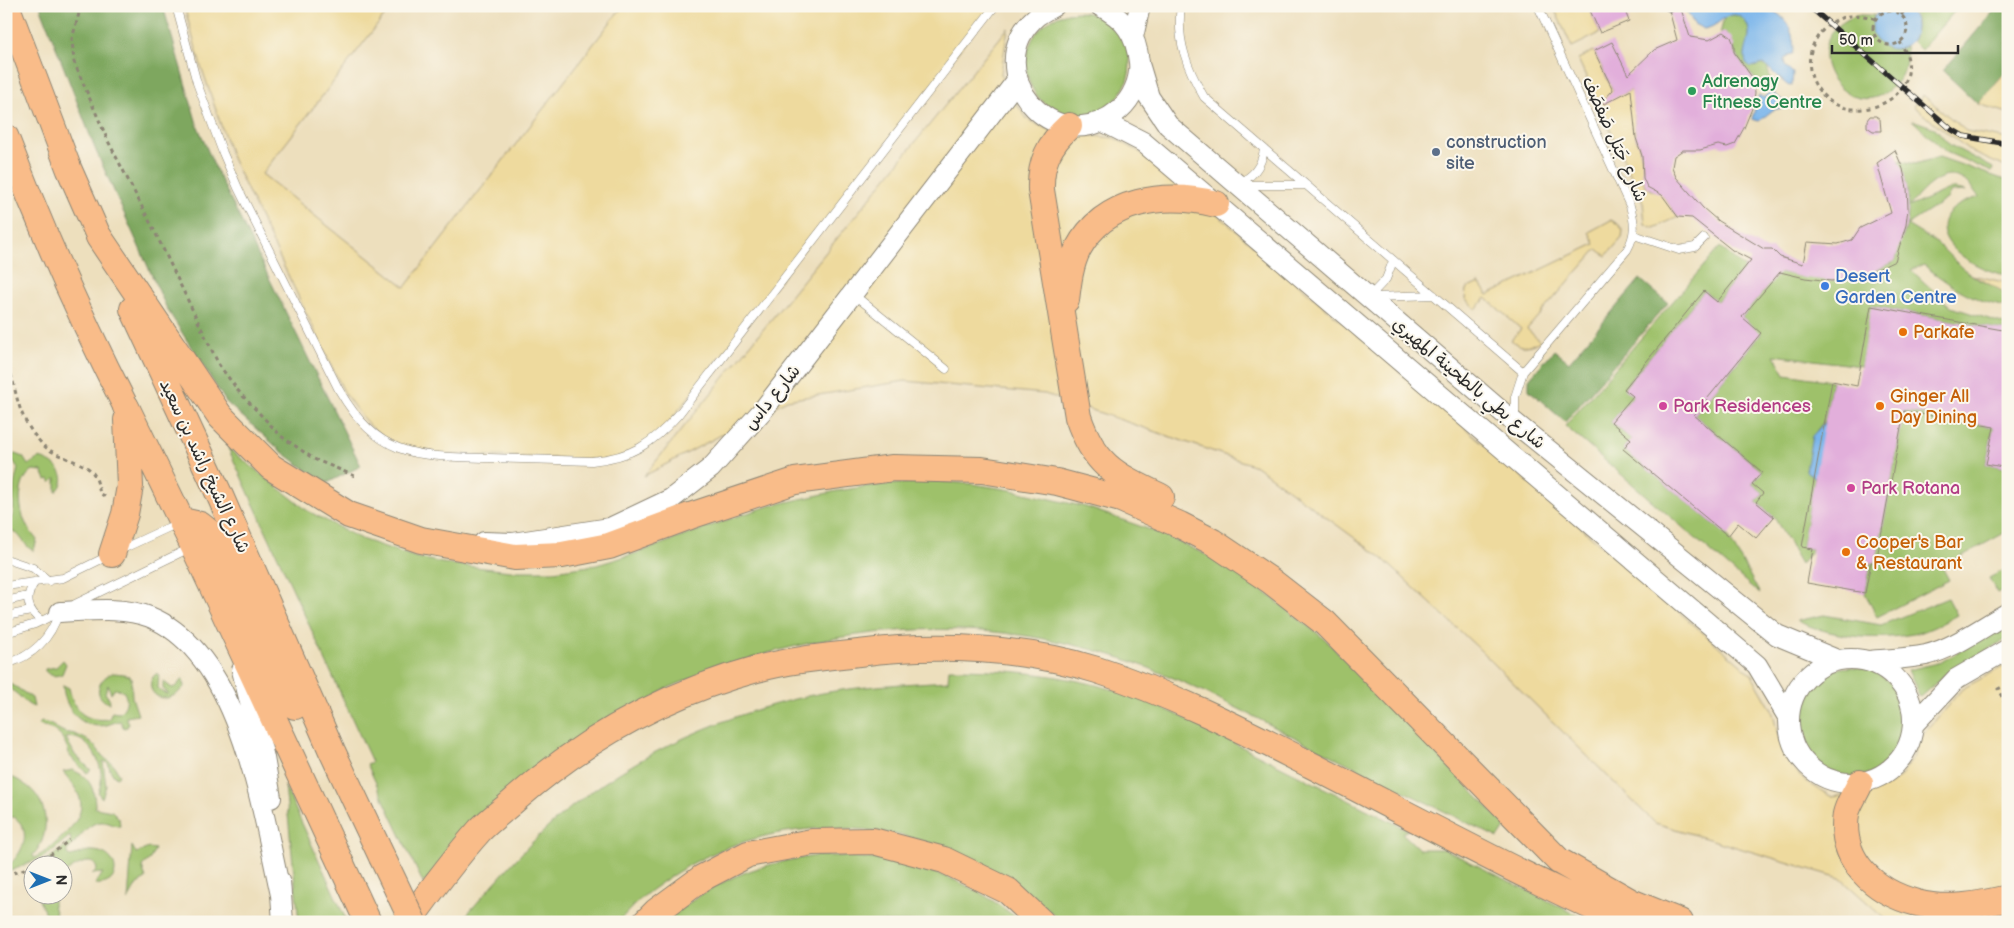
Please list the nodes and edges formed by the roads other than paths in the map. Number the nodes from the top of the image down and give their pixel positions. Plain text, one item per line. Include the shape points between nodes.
1 (7, 6) edge
2 (176, 6) edge
3 (995, 6) edge
4 (1054, 6) edge
5 (1100, 6) edge
6 (1140, 6) edge
7 (1181, 6) edge
8 (1538, 6) edge
9 (1133, 36) junction
10 (1140, 67) junction
11 (1018, 79) junction
12 (1102, 121) junction
13 (1069, 126) junction
14 (6, 137) edge
15 (1264, 150) junction
16 (1235, 184) junction
17 (1306, 185) junction
18 (1216, 204) junction
19 (1634, 235) junction
20 (99, 237) junction
21 (1704, 238) dead end
22 (1393, 261) junction
23 (853, 294) junction
24 (1434, 295) junction
25 (1368, 297) junction
26 (1062, 323) junction
27 (946, 369) dead end
28 (1523, 372) junction
29 (126, 407) junction
30 (1515, 423) junction
31 (182, 521) junction
32 (210, 521) junction
33 (421, 540) junction
34 (112, 554) junction
35 (6, 559) edge
36 (49, 581) junction
37 (35, 582) junction
38 (6, 586) edge
39 (28, 596) junction
40 (6, 601) edge
41 (31, 611) junction
42 (2008, 613) edge
43 (6, 616) edge
44 (51, 616) junction
45 (228, 620) junction
46 (6, 633) edge
47 (2008, 649) edge
48 (1837, 660) junction
49 (1868, 661) junction
50 (6, 664) edge
51 (1392, 690) junction
52 (1788, 718) junction
53 (1913, 725) junction
54 (332, 751) junction
55 (1860, 783) junction
56 (281, 895) junction
57 (2008, 898) edge
58 (283, 922) edge
59 (368, 922) edge
60 (408, 922) edge
61 (413, 922) edge
62 (646, 922) edge
63 (1042, 922) edge
64 (1625, 922) edge
65 (1680, 922) edge

1 - 20 main road, شارع الشيخ راشد بن سعيد
2 - 3 lane via 209,118 234,179 339,390 356,417 386,442 423,456 592,461 633,453 650,442 678,415
4 - 11 street via 1038,16 1024,31 1017,50
5 - 9 street via 1114,13
6 - 9 street
7 - 15 lane via 1178,23 1190,75 1204,97
8 - 19 lane, شارع جَبَل صَفصَف via 1630,206
9 - 10 street, شارع بطي بالطحينة المهيري
10 - 12 street via 1136,87 1125,105
10 - 16 street, شارع بطي بالطحينة المهيري via 1149,97 1160,116
11 - 13 street via 1021,91 1033,108 1050,120
11 - 23 street, شارع داس
12 - 13 street via 1090,126
12 - 18 street, شارع بطي بالطحينة المهيري via 1143,142
13 - 26 highway via 1051,146 1040,179
14 - 29 main road, شارع الشيخ راشد بن سعيد via 89,335
15 - 16 lane via 1256,172
15 - 17 lane
16 - 17 lane
16 - 25 street, شارع بطي بالطحينة المهيري
17 - 22 lane
18 - 26 highway via 1185,198 1153,199 1125,206 1103,219 1085,238 1073,261
18 - 52 street, شارع بطي بالطحينة المهيري via 1757,666
19 - 21 lane via 1679,250 1695,247
19 - 28 lane via 1627,250
20 - 32 highway, شارع الشيخ راشد بن سعيد
20 - 33 highway via 220,416 271,467 349,515
22 - 24 lane
22 - 25 lane via 1386,279
23 - 27 lane
23 - 33 street, شارع داس via 763,410 711,468 671,499 610,528 513,543
24 - 25 lane
24 - 28 lane
25 - 30 street, شارع بطي بالطحينة المهيري
26 - 51 highway via 1078,417 1088,443 1101,461 1132,484 1207,520 1291,578 1353,633
28 - 30 lane via 1515,397
29 - 31 highway, شارع الشيخ راشد بن سعيد
29 - 34 highway via 130,486
30 - 48 street, شارع بطي بالطحينة المهيري via 1777,635
31 - 32 highway, شارع الشيخ راشد بن سعيد
31 - 34 lane
32 - 44 lane
32 - 45 highway, شارع الشيخ راشد بن سعيد
32 - 54 highway, شارع الشيخ راشد بن سعيد
32 - 54 highway via 286,691 306,723
33 - 51 highway via 515,557 562,555 609,546 795,481 893,468 982,470 1057,482 1121,498 1180,524 1271,581 1325,623
34 - 36 lane via 69,576
35 - 36 lane via 33,568
36 - 37 lane
37 - 38 lane
37 - 39 lane
39 - 40 lane
39 - 41 lane
41 - 43 lane
41 - 44 lane
42 - 49 street via 1946,648 1917,656
44 - 46 lane
44 - 50 lane via 51,632 37,648
44 - 56 street via 122,611 150,617 177,634 202,658 226,698 245,747
45 - 56 street via 264,758
45 - 59 highway, شارع الشيخ راشد بن سعيد
47 - 53 street via 1956,679
48 - 49 street
48 - 52 street via 1822,665 1798,687
49 - 53 street via 1887,670 1902,684 1911,704
51 - 65 highway via 1559,861 1631,902
52 - 55 street via 1790,736 1797,753 1809,767 1824,778
53 - 55 street via 1908,746 1897,763 1880,776
54 - 61 highway, شارع الشيخ راشد بن سعيد, bridge
55 - 57 highway via 1847,813 1845,838 1851,856 1864,875 1889,893 1918,904 1981,904
56 - 58 street
60 - 64 highway via 443,873 483,828 583,747 623,723 668,701 758,669 794,661 876,650 965,648 1060,660 1159,693 1239,729 1554,890
62 - 63 highway via 702,878 748,854 812,842 873,841 944,860 1008,890

